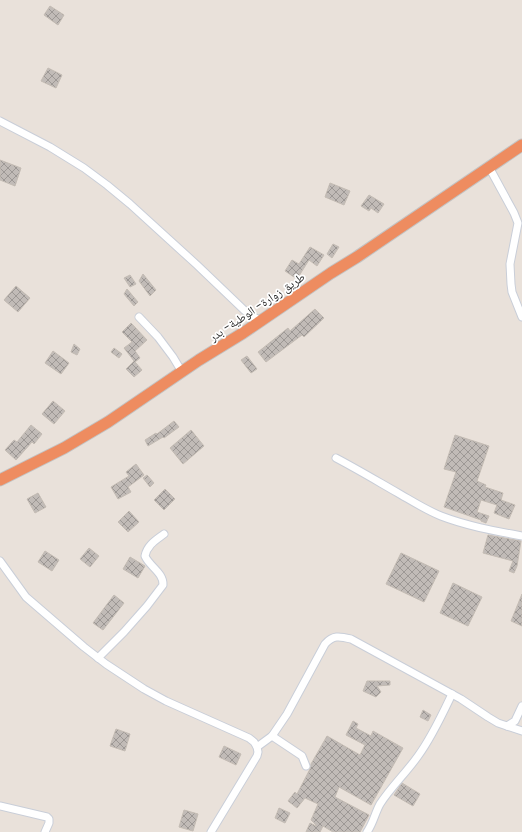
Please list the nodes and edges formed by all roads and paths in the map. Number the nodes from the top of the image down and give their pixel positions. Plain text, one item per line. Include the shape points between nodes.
1 (0, 121) edge
2 (522, 145) edge
3 (488, 167) junction
4 (512, 292) junction
5 (522, 303) edge
6 (139, 317) dead end
7 (522, 317) edge
8 (260, 322) junction
9 (182, 372) junction
10 (336, 458) dead end
11 (0, 480) edge
12 (164, 534) dead end
13 (522, 536) edge
14 (0, 561) edge
15 (98, 658) junction
16 (452, 694) junction
17 (522, 706) edge
18 (515, 721) junction
19 (507, 726) junction
20 (522, 730) edge
21 (272, 736) junction
22 (257, 747) junction
23 (306, 766) dead end
24 (0, 806) edge
25 (45, 832) edge
26 (211, 832) edge
27 (367, 832) edge

1 - 8 street via 50,147 107,185
2 - 3 highway, طريق زوارة- الوطية- بدر
3 - 4 street via 518,223 510,264
3 - 8 highway, طريق زوارة- الوطية- بدر
4 - 5 street
4 - 7 street
6 - 9 street via 158,337
8 - 9 highway, طريق زوارة- الوطية- بدر
9 - 11 highway, طريق زوارة- الوطية- بدر via 82,438
10 - 13 street via 440,515 474,526
12 - 15 street via 149,546 145,556 162,578 163,585 124,632
14 - 15 street via 26,597
15 - 22 street via 144,689 249,738
16 - 19 street
16 - 21 street via 351,639 334,638 325,644 287,714
16 - 27 street via 424,748 380,805
17 - 18 street
18 - 19 street
18 - 20 street
19 - 20 street
21 - 22 street
21 - 23 street via 302,756
22 - 26 street via 254,762
24 - 25 street via 47,817 49,823

